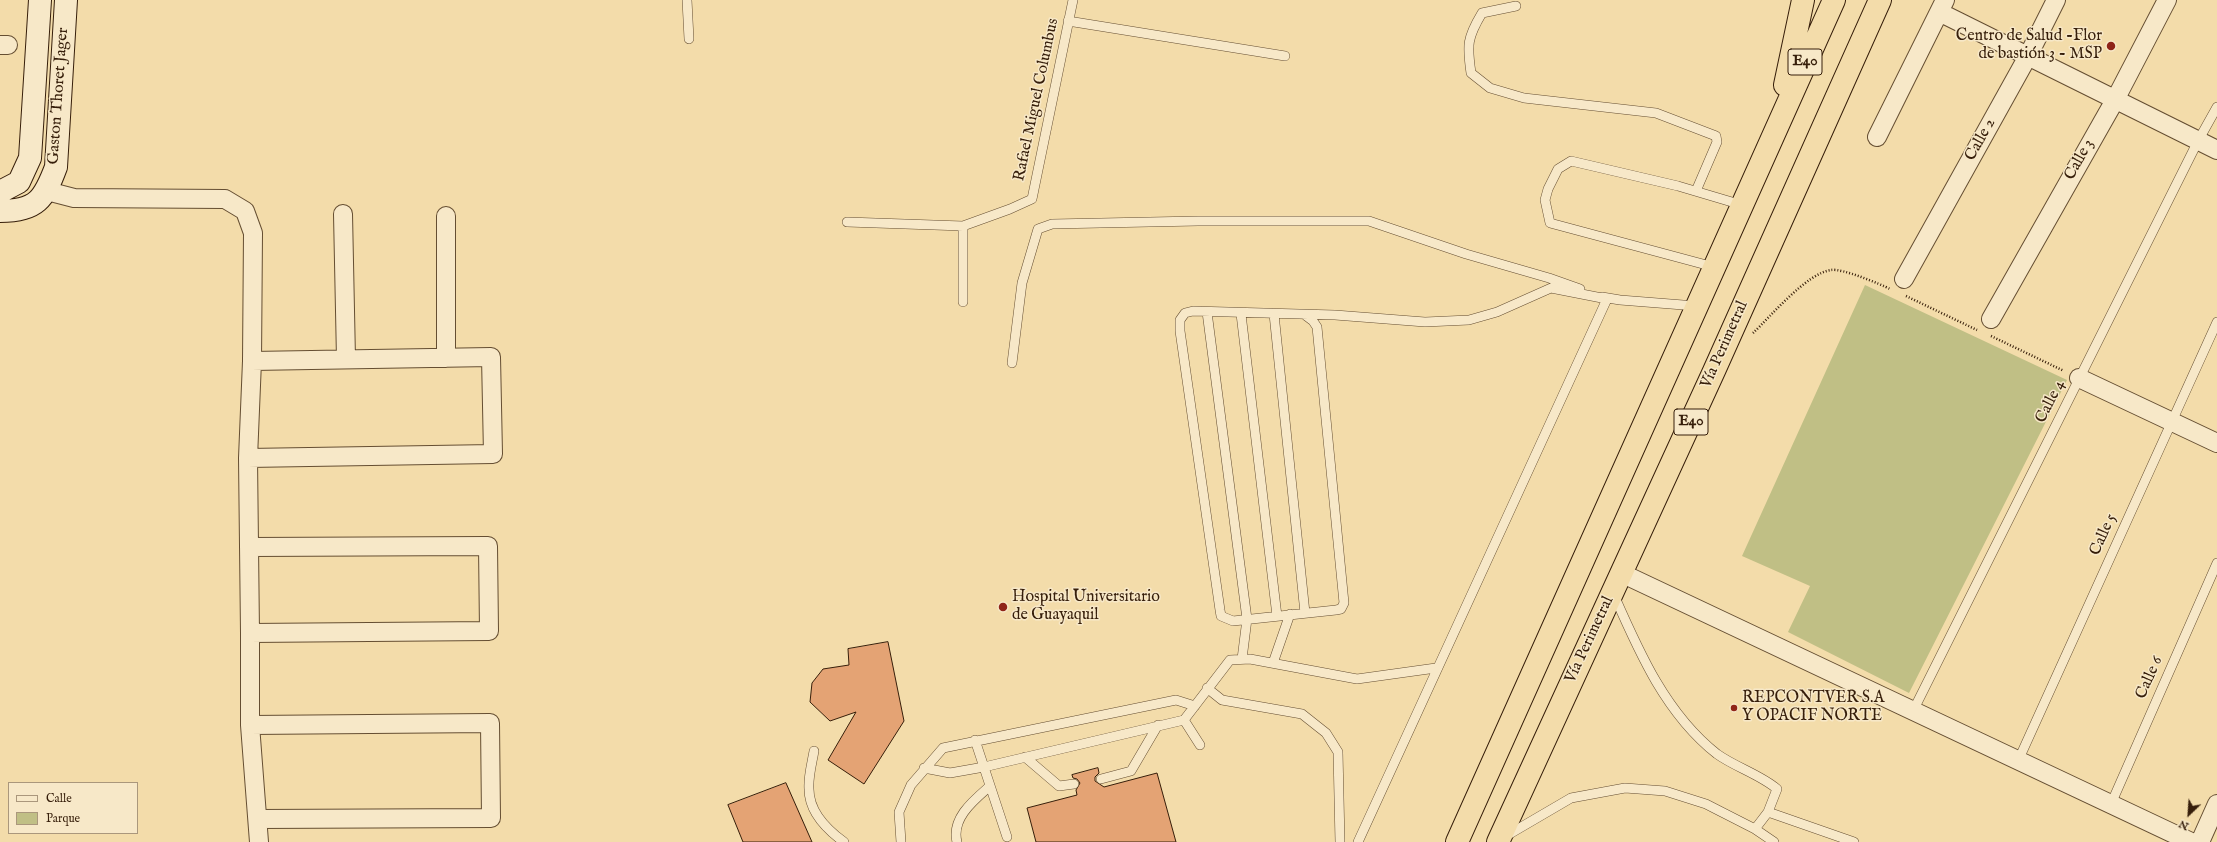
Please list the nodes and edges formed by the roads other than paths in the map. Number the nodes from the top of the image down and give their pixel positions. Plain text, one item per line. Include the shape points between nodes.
1 (40, 0) edge
2 (66, 0) edge
3 (687, 0) edge
4 (1072, 0) edge
5 (1803, 0) edge
6 (1834, 0) edge
7 (1880, 0) edge
8 (2056, 0) edge
9 (2167, 0) edge
10 (1516, 6) dead end
11 (1942, 6) edge
12 (1068, 21) junction
13 (689, 39) dead end
14 (1285, 56) dead end
15 (2028, 56) junction
16 (2115, 100) junction
17 (2217, 107) edge
18 (1777, 125) junction
19 (1877, 137) dead end
20 (2198, 141) junction
21 (2217, 150) edge
22 (47, 191) junction
23 (1696, 191) junction
24 (0, 192) edge
25 (1742, 205) junction
26 (0, 211) edge
27 (343, 214) dead end
28 (446, 216) dead end
29 (847, 222) dead end
30 (963, 226) junction
31 (1714, 267) junction
32 (1901, 289) road end
33 (1607, 299) junction
34 (963, 302) dead end
35 (1698, 306) junction
36 (1207, 312) junction
37 (1241, 314) junction
38 (1274, 314) junction
39 (1305, 314) junction
40 (2217, 322) edge
41 (1986, 329) road end
42 (446, 358) junction
43 (346, 359) junction
44 (252, 361) junction
45 (1012, 363) dead end
46 (2079, 378) junction
47 (2172, 422) junction
48 (2217, 443) edge
49 (248, 458) junction
50 (249, 547) junction
51 (2217, 563) edge
52 (1617, 582) junction
53 (1305, 613) junction
54 (1290, 614) junction
55 (1277, 616) junction
56 (1247, 619) junction
57 (250, 633) junction
58 (1242, 659) junction
59 (1273, 663) junction
60 (1436, 668) junction
61 (1207, 688) junction
62 (1195, 706) junction
63 (1913, 711) junction
64 (1184, 720) junction
65 (250, 724) junction
66 (1158, 725) junction
67 (975, 740) junction
68 (1200, 745) dead end
69 (814, 751) dead end
70 (1025, 757) junction
71 (2018, 760) junction
72 (984, 767) junction
73 (924, 768) junction
74 (1101, 779) dead end
75 (1074, 784) dead end
76 (990, 786) junction
77 (2111, 804) junction
78 (2217, 804) edge
79 (1768, 812) junction
80 (258, 819) junction
81 (1755, 829) junction
82 (1007, 837) dead end
83 (1499, 841) edge
84 (259, 842) edge
85 (844, 842) edge
86 (901, 842) edge
87 (957, 842) edge
88 (1340, 842) edge
89 (1358, 842) edge
90 (1456, 842) edge
91 (1774, 842) edge
92 (1854, 842) edge
93 (2191, 842) edge
94 (2200, 842) edge

1 - 24 street, Gaston Thoret Jager via 30,158 20,182
2 - 22 street, Gaston Thoret Jager via 56,167
3 - 13 lane
4 - 12 lane, Rafael Miguel Columbus
5 - 18 highway
6 - 18 highway, E40
7 - 52 highway, Vía Perimetral / E40
8 - 15 street, Calle 2
9 - 16 street, Calle 3
10 - 23 lane via 1482,13 1467,47 1471,73 1490,88 1524,98 1656,113 1716,136 1717,142
11 - 15 street
11 - 19 street
12 - 14 lane
12 - 30 lane, Rafael Miguel Columbus via 1032,199
15 - 16 street
15 - 32 street, Calle 2
16 - 20 street
16 - 41 street, Calle 3
17 - 20 lane, Calle 4
18 - 25 highway, E40
20 - 21 street
20 - 46 lane, Calle 4
22 - 26 street via 34,205 12,211
22 - 44 street via 74,198 226,199 245,211 253,233
23 - 25 lane
23 - 31 lane via 1571,161 1558,169 1545,200 1550,223
25 - 31 highway, E40
27 - 43 street
28 - 42 street
29 - 30 lane
30 - 34 lane
31 - 35 highway, E40
33 - 35 lane
33 - 39 lane via 1551,288 1496,312 1469,320 1425,322
33 - 45 lane via 1550,278 1466,254 1369,221 1052,224 1038,229 1022,283
33 - 60 lane
35 - 90 highway, E40
36 - 37 lane
36 - 56 lane
36 - 56 lane via 1185,313 1180,320 1180,331 1221,616 1227,619
37 - 38 lane
37 - 55 lane
38 - 39 lane
38 - 53 lane
39 - 53 lane via 1317,327 1344,603 1341,609
40 - 47 lane, Calle 5
42 - 43 street
42 - 49 street via 491,357 493,454
43 - 44 street
44 - 49 street
46 - 47 street
46 - 63 lane, Calle 4
47 - 48 street
47 - 71 lane, Calle 5
49 - 50 street
50 - 57 street
50 - 57 street via 488,546 489,592 489,632
51 - 77 lane, Calle 6
52 - 63 street
52 - 79 lane via 1636,645 1666,698 1691,731 1717,754 1777,789
52 - 83 highway, Vía Perimetral / E40
53 - 54 lane
54 - 55 lane
54 - 59 lane
55 - 56 lane
56 - 58 lane
57 - 65 street
58 - 59 lane
58 - 61 lane via 1230,660
59 - 60 lane via 1357,679
60 - 89 lane
61 - 62 lane
61 - 88 lane via 1222,700 1302,714 1326,733 1338,752
62 - 64 lane
62 - 67 lane via 1176,700
63 - 71 street
64 - 66 lane
64 - 68 lane
65 - 80 street
65 - 80 street via 490,723 491,818
66 - 70 lane
66 - 74 lane via 1132,771
67 - 72 lane
67 - 73 lane via 943,748
69 - 85 lane via 809,789 816,813 828,830
70 - 72 lane
70 - 75 lane via 1059,786
71 - 77 street
72 - 73 lane via 950,773
72 - 76 lane
73 - 86 lane via 911,786 899,812
76 - 82 lane
76 - 87 lane via 966,807 956,836
77 - 93 street
78 - 94 street
79 - 81 lane
79 - 92 lane
80 - 84 street
81 - 83 lane via 1699,802 1665,791 1624,788 1571,798
81 - 91 lane

